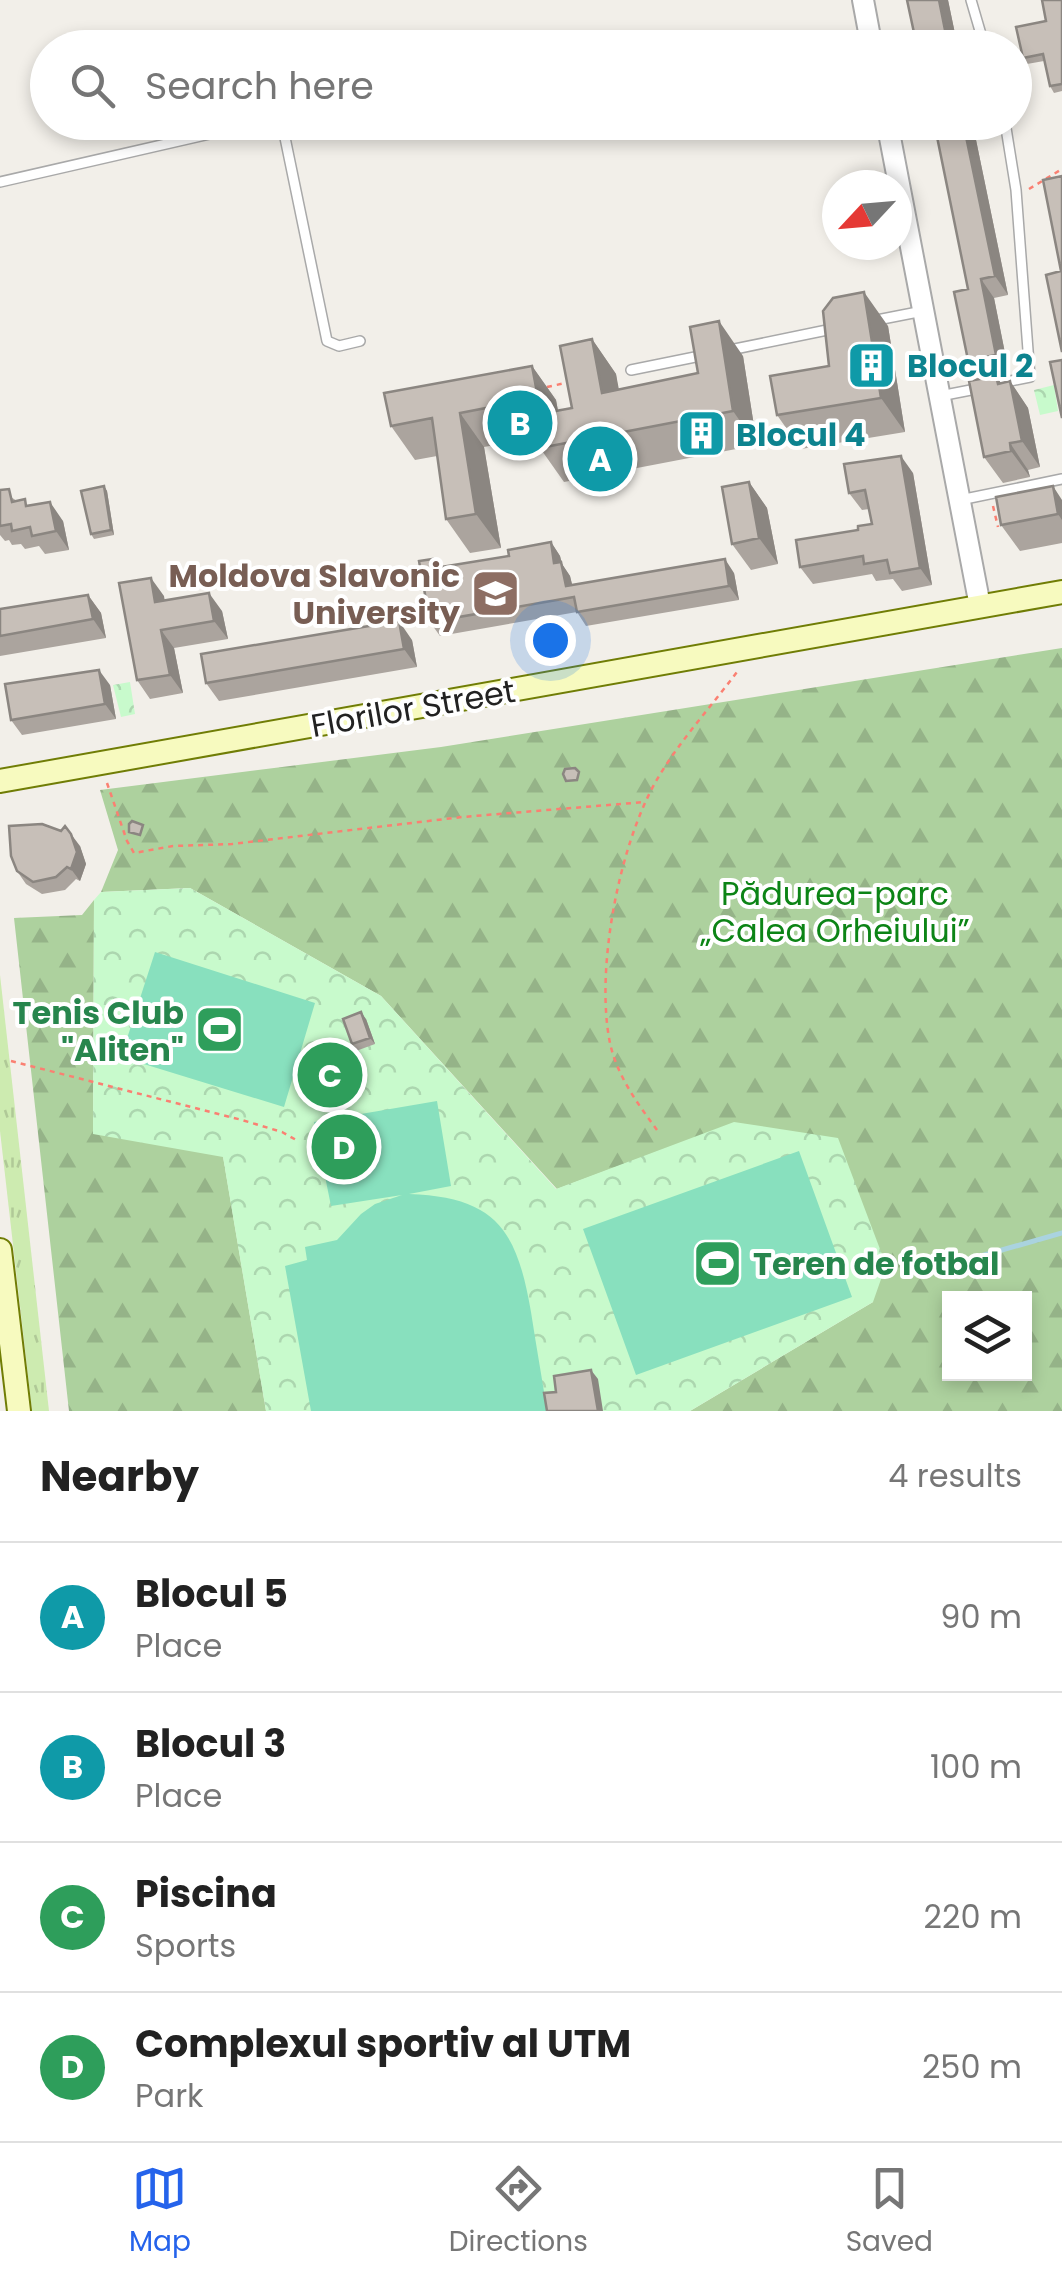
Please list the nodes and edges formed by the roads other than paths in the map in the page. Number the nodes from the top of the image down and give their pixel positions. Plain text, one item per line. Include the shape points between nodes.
1 (863, 0) edge
2 (971, 0) edge
3 (869, 30) edge
4 (979, 30) edge
5 (184, 140) edge
6 (285, 140) edge
7 (890, 140) edge
8 (1008, 140) edge
9 (0, 182) edge
10 (923, 311) junction
11 (853, 325) edge
12 (835, 329) edge
13 (360, 341) dead end
14 (630, 370) dead end
15 (940, 396) junction
16 (1062, 478) edge
17 (960, 500) junction
18 (1062, 592) edge
19 (980, 606) junction
20 (0, 781) edge
21 (0, 1250) edge
22 (18, 1411) edge

1 - 3 street
2 - 4 lane
5 - 9 lane
6 - 13 lane via 326,341
7 - 10 street
8 - 15 lane via 1030,377
10 - 11 lane
10 - 15 street
12 - 14 lane
15 - 17 street
16 - 17 lane
17 - 19 street
18 - 19 main road, Florilor Street
19 - 20 main road, Florilor Street
21 - 22 main road

